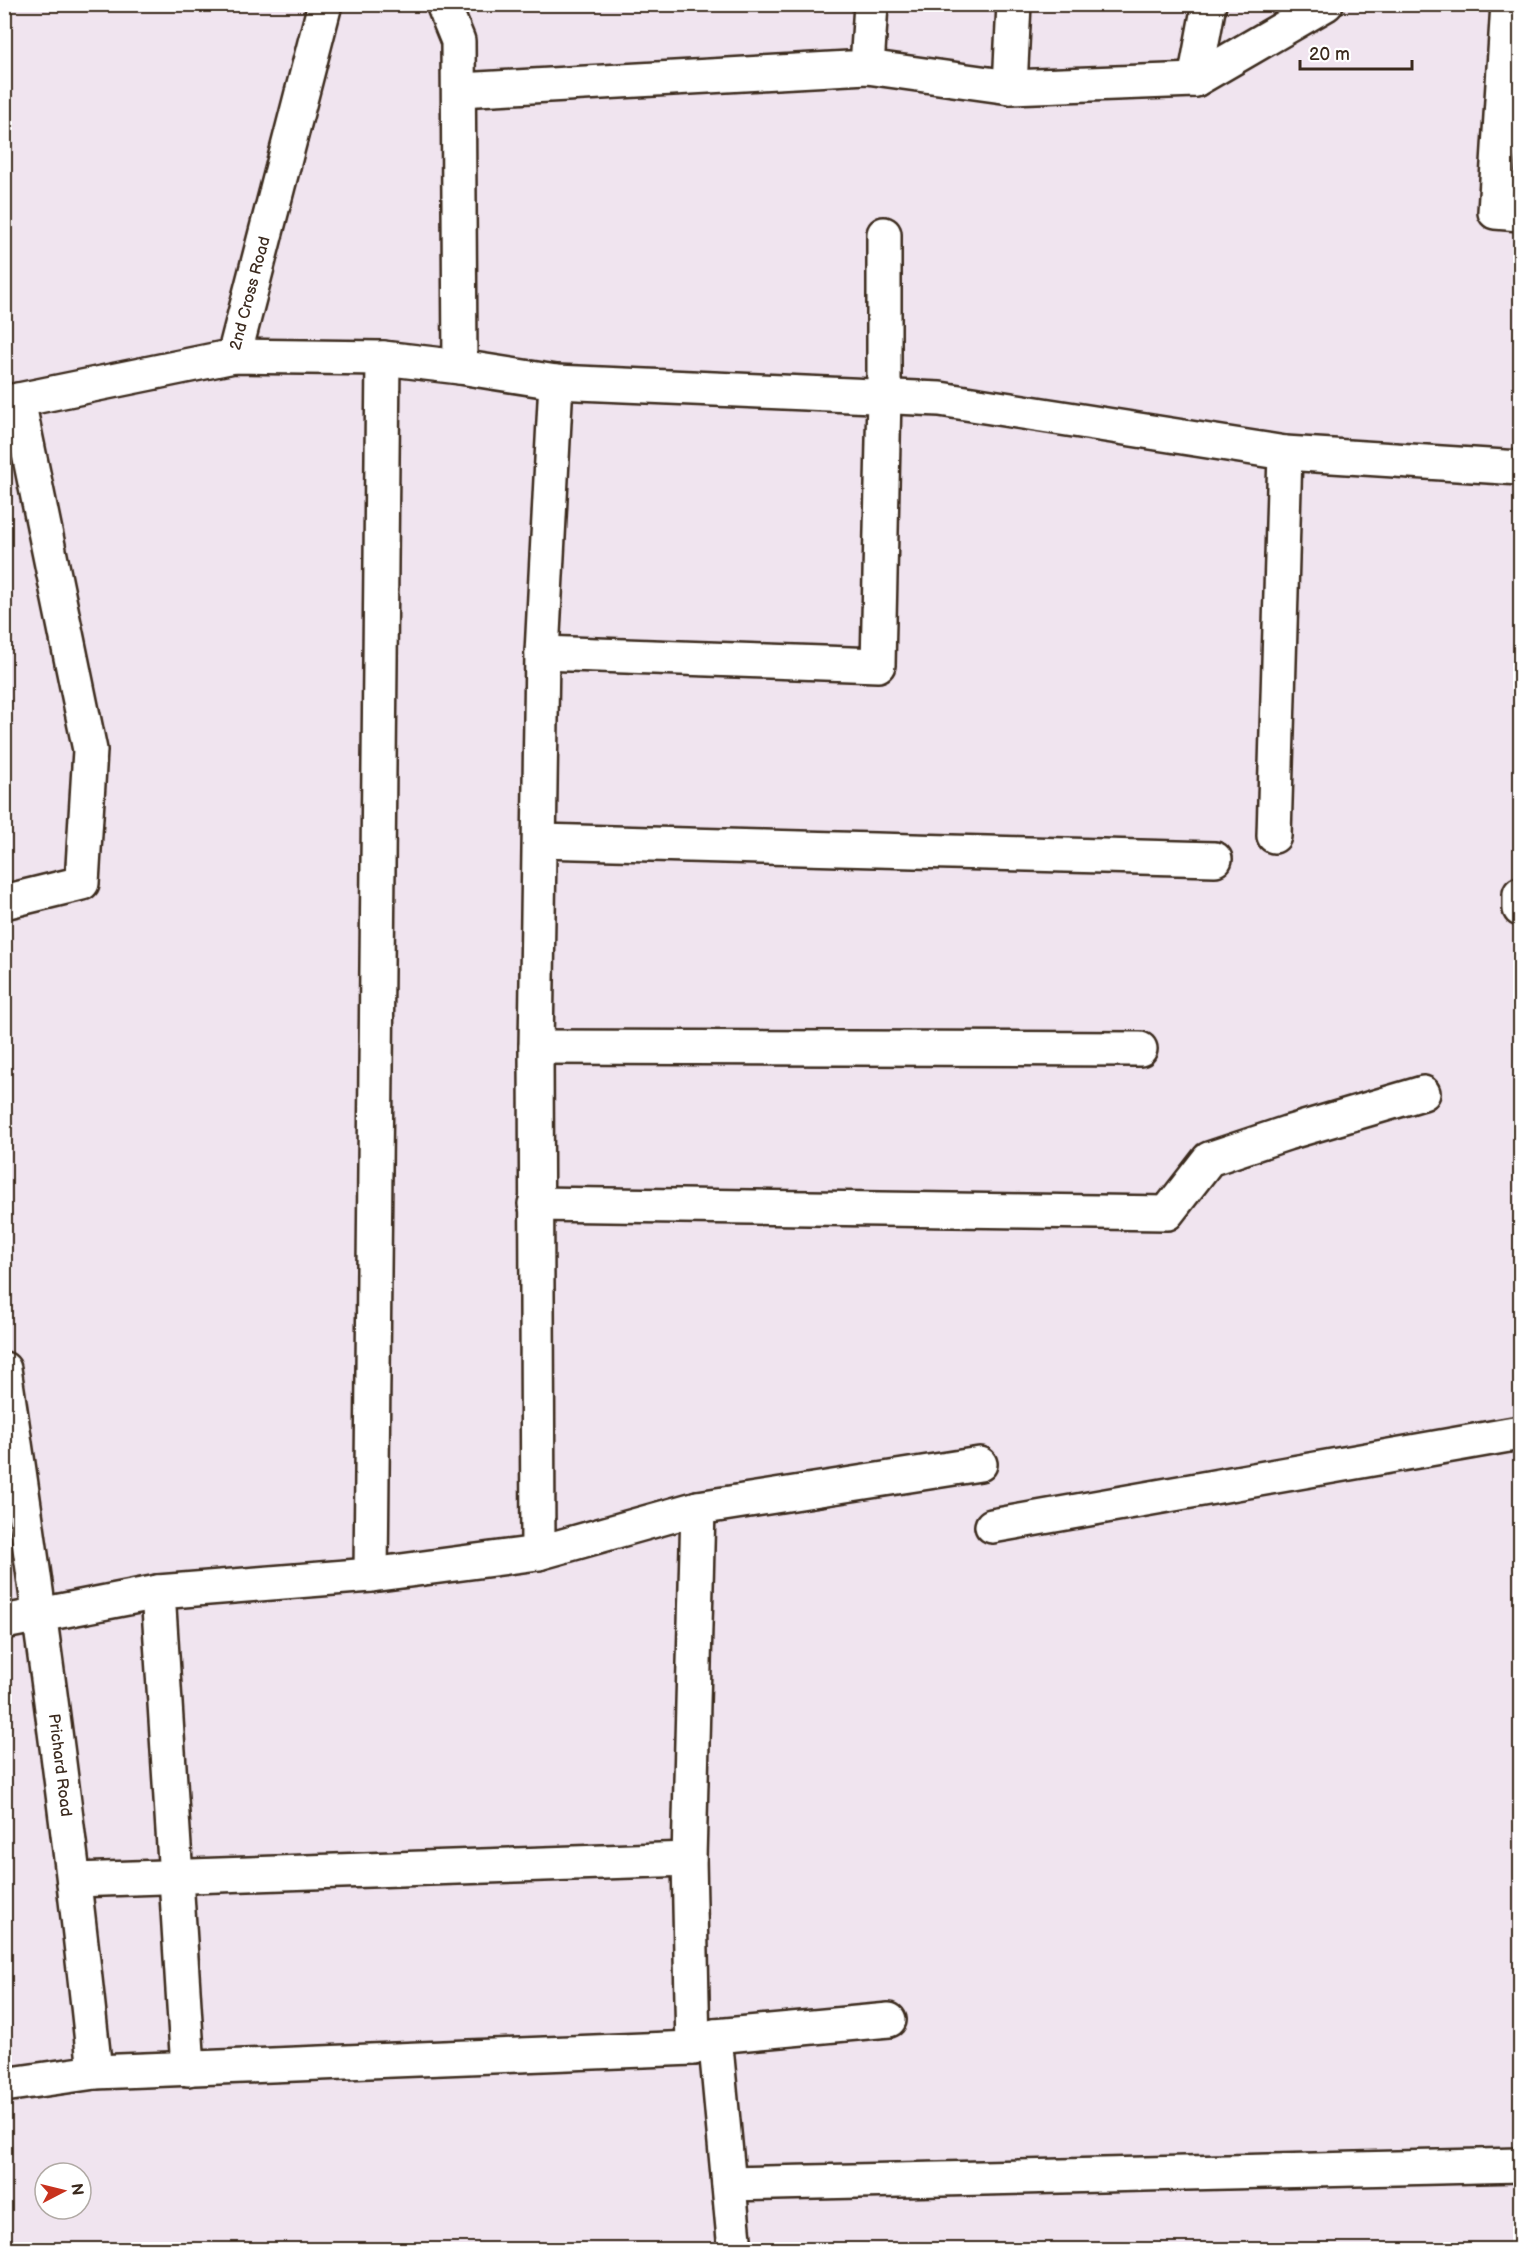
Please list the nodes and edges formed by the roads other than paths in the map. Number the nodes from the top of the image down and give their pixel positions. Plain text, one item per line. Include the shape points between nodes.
1 (325, 4) edge
2 (443, 4) edge
3 (871, 4) edge
4 (1014, 4) edge
5 (1209, 4) edge
6 (1326, 4) edge
7 (1508, 4) edge
8 (867, 67) junction
9 (1195, 80) junction
10 (1010, 87) junction
11 (460, 90) junction
12 (1521, 214) edge
13 (885, 234) dead end
14 (234, 356) junction
15 (383, 358) junction
16 (460, 367) junction
17 (556, 382) junction
18 (884, 396) junction
19 (11, 401) edge
20 (1285, 453) junction
21 (1521, 468) edge
22 (542, 653) junction
23 (1274, 836) dead end
24 (540, 841) junction
25 (1215, 859) dead end
26 (4, 902) edge
27 (536, 1047) junction
28 (1140, 1049) dead end
29 (1423, 1093) dead end
30 (535, 1204) junction
31 (4, 1369) edge
32 (1521, 1433) edge
33 (980, 1464) dead end
34 (698, 1508) junction
35 (992, 1526) dead end
36 (538, 1552) junction
37 (371, 1575) junction
38 (159, 1592) junction
39 (41, 1614) junction
40 (4, 1622) edge
41 (689, 1859) junction
42 (176, 1876) junction
43 (75, 1880) junction
44 (889, 2020) dead end
45 (704, 2042) junction
46 (188, 2069) junction
47 (95, 2072) junction
48 (4, 2085) edge
49 (1521, 2165) edge
50 (729, 2184) junction
51 (735, 2250) edge

1 - 14 street, 2nd Cross Road
2 - 11 street via 458,40
3 - 8 street
4 - 10 street
5 - 9 street
6 - 9 street
7 - 12 street via 1495,212
8 - 10 street
8 - 11 street
9 - 10 street
11 - 16 street
13 - 18 street
14 - 15 street
14 - 19 street, 2nd Cross Road
15 - 16 street
15 - 37 street
16 - 17 street
17 - 18 street
17 - 22 street
18 - 20 street via 940,399
18 - 22 street via 878,665
19 - 26 street via 90,750 82,883
20 - 21 street
20 - 23 street
22 - 24 street
24 - 25 street
24 - 27 street
27 - 28 street
27 - 30 street
29 - 30 street via 1209,1159 1167,1213
30 - 36 street
31 - 39 street, Prichard Road
32 - 35 street
33 - 34 street
34 - 36 street
34 - 41 street
36 - 37 street
37 - 38 street
38 - 39 street
38 - 42 street
39 - 40 street
39 - 43 street, Prichard Road
41 - 42 street
41 - 45 street
42 - 43 street
42 - 46 street
43 - 47 street, Prichard Road
44 - 45 street
45 - 46 street
45 - 50 street
46 - 47 street
47 - 48 street
49 - 50 street
50 - 51 street

